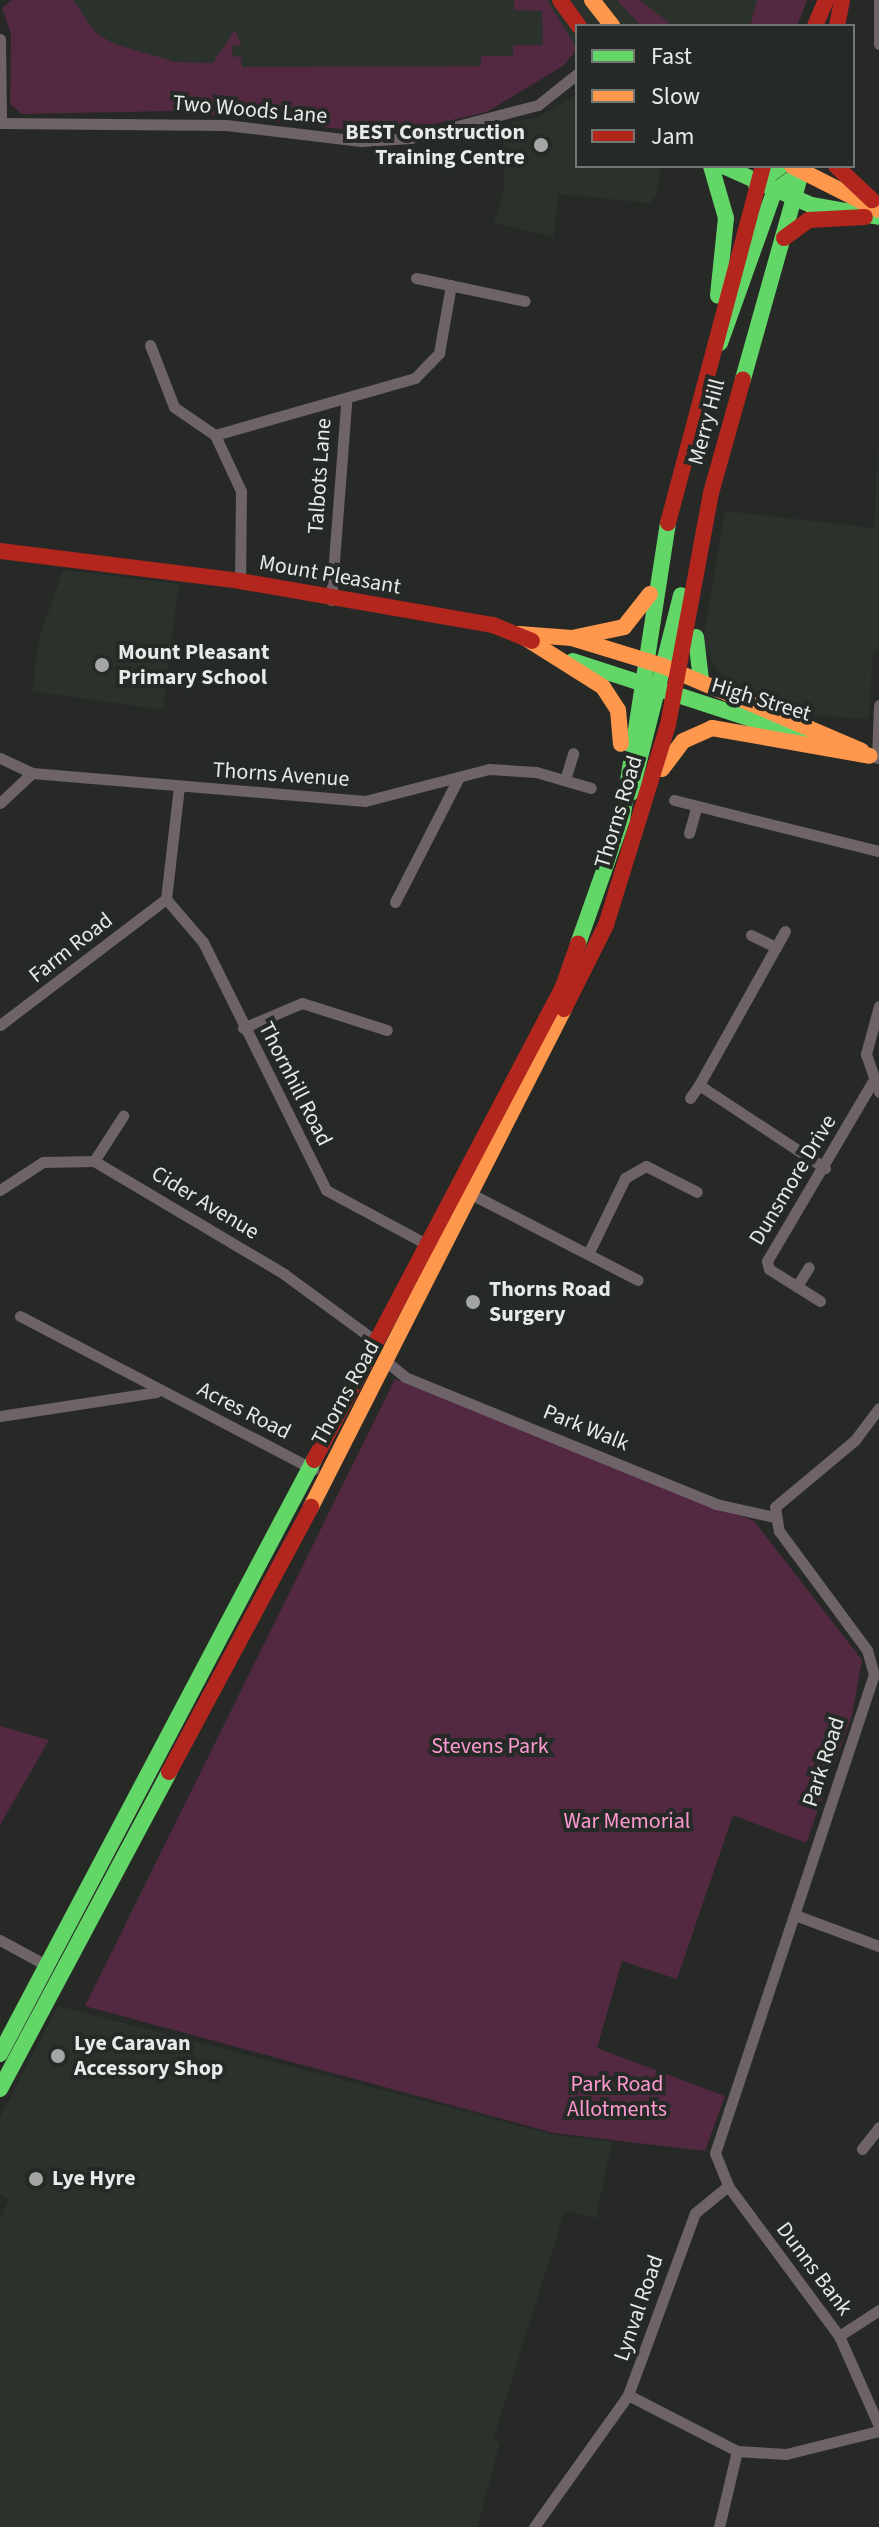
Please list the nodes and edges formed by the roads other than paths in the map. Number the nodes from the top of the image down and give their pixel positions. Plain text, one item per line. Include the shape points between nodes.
1 (560, 0) edge
2 (580, 0) edge
3 (592, 0) edge
4 (826, 0) edge
5 (842, 0) edge
6 (879, 0) edge
7 (578, 24) edge
8 (598, 24) edge
9 (610, 24) edge
10 (816, 24) edge
11 (831, 24) edge
12 (837, 24) edge
13 (0, 39) edge
14 (879, 44) edge
15 (575, 76) edge
16 (0, 123) edge
17 (712, 168) edge
18 (726, 168) edge
19 (798, 168) edge
20 (838, 168) edge
21 (771, 174) edge
22 (756, 185) junction
23 (795, 199) junction
24 (876, 212) edge
25 (783, 239) junction
26 (416, 278) dead end
27 (451, 285) junction
28 (525, 301) dead end
29 (716, 313) junction
30 (150, 345) dead end
31 (700, 377) junction
32 (346, 403) junction
33 (215, 435) junction
34 (710, 502) junction
35 (0, 551) edge
36 (240, 581) junction
37 (656, 581) junction
38 (331, 600) junction
39 (519, 634) junction
40 (572, 638) junction
41 (644, 660) junction
42 (671, 669) junction
43 (701, 680) junction
44 (640, 685) junction
45 (667, 692) junction
46 (879, 705) edge
47 (573, 753) dead end
48 (875, 757) edge
49 (0, 758) edge
50 (32, 773) junction
51 (459, 777) junction
52 (565, 780) junction
53 (179, 786) junction
54 (591, 788) dead end
55 (621, 796) junction
56 (674, 800) dead end
57 (0, 803) edge
58 (646, 804) junction
59 (696, 808) junction
60 (622, 820) junction
61 (689, 833) dead end
62 (879, 851) edge
63 (166, 899) junction
64 (395, 902) dead end
65 (785, 931) dead end
66 (751, 935) dead end
67 (776, 947) junction
68 (879, 1006) edge
69 (0, 1025) edge
70 (243, 1028) junction
71 (387, 1030) dead end
72 (699, 1085) junction
73 (876, 1087) edge
74 (690, 1098) dead end
75 (123, 1116) dead end
76 (94, 1161) junction
77 (825, 1168) junction
78 (0, 1190) edge
79 (697, 1192) dead end
80 (475, 1196) junction
81 (428, 1245) junction
82 (588, 1254) junction
83 (809, 1267) dead end
84 (638, 1280) dead end
85 (797, 1286) junction
86 (820, 1301) dead end
87 (20, 1316) dead end
88 (377, 1342) junction
89 (388, 1363) junction
90 (156, 1392) junction
91 (879, 1408) edge
92 (0, 1416) edge
93 (313, 1469) junction
94 (774, 1517) junction
95 (877, 1665) edge
96 (795, 1915) junction
97 (0, 1940) edge
98 (879, 1946) edge
99 (46, 1965) junction
100 (0, 2054) edge
101 (0, 2089) edge
102 (877, 2133) edge
103 (862, 2149) dead end
104 (728, 2186) junction
105 (879, 2310) edge
106 (839, 2336) junction
107 (628, 2395) junction
108 (879, 2429) edge
109 (737, 2451) junction
110 (534, 2527) edge
111 (719, 2527) edge

1 - 7 main road
2 - 8 main road
3 - 9 main road
4 - 10 main road
5 - 11 main road
5 - 12 main road
6 - 14 street
13 - 16 street
15 - 16 street, Two Woods Lane via 538,105 411,138 361,141 226,125
17 - 29 main road via 726,218
18 - 22 main road
19 - 21 main road
19 - 23 main road, Merry Hill
19 - 24 main road
20 - 24 main road
21 - 22 main road
21 - 23 main road
21 - 31 main road via 720,343
22 - 29 main road, Merry Hill
23 - 24 main road
23 - 25 main road, Merry Hill
24 - 25 main road via 809,220
25 - 34 main road, Merry Hill
26 - 27 street
27 - 28 street
27 - 32 street, Talbots Lane via 430,364 415,378
29 - 31 main road, Merry Hill
30 - 33 street via 174,407
31 - 37 main road, Merry Hill
32 - 33 street, Talbots Lane
32 - 38 street, Talbots Lane
33 - 36 street via 241,491
34 - 42 main road, Merry Hill
34 - 43 main road via 694,648
35 - 36 main road, Mount Pleasant
36 - 38 main road, Mount Pleasant
37 - 40 main road via 624,627
37 - 41 main road, Merry Hill
38 - 39 main road, Mount Pleasant
39 - 40 main road
39 - 44 main road, Mount Pleasant
39 - 55 main road via 591,676 612,698
40 - 41 main road, High Street
41 - 42 main road, High Street
41 - 44 main road, Merry Hill
42 - 43 main road, High Street
42 - 45 main road, Merry Hill
43 - 48 main road, High Street
44 - 45 main road, High Street
44 - 55 main road, Thorns Road
45 - 48 main road, High Street
45 - 58 main road, Thorns Road
45 - 60 main road
46 - 48 street
47 - 52 street
48 - 58 main road via 712,728 668,755
49 - 50 street
50 - 53 street, Thorns Avenue
50 - 57 street
51 - 52 street, Thorns Avenue via 506,769
51 - 53 street, Thorns Avenue via 365,801
51 - 64 street
52 - 54 street, Thorns Avenue
53 - 63 street
55 - 60 main road, Thorns Road
56 - 59 street
58 - 80 main road, Thorns Road via 589,966
59 - 61 street
59 - 62 street
60 - 81 main road, Thorns Road via 563,987
63 - 69 street, Farm Road
63 - 70 street, Thornhill Road via 203,942
65 - 67 street
66 - 67 street
67 - 72 street
68 - 73 street via 866,1054
70 - 71 street via 302,1003
70 - 81 street, Thornhill Road via 326,1190
72 - 74 street
72 - 77 street
73 - 77 street, Dunsmore Drive
75 - 76 street
76 - 78 street via 43,1162
76 - 88 street, Cider Avenue via 284,1274
77 - 85 street, Dunsmore Drive via 767,1261
79 - 82 street via 646,1166 625,1178
80 - 82 street
80 - 89 main road, Thorns Road
81 - 88 main road, Thorns Road
82 - 84 street
83 - 85 street
85 - 86 street, Dunsmore Drive
87 - 90 street, Acres Road
88 - 93 main road, Thorns Road
89 - 94 street, Park Walk via 405,1377 716,1504
89 - 101 main road, Thorns Road
90 - 92 street
90 - 93 street, Acres Road
91 - 94 street
93 - 99 main road, Thorns Road
94 - 95 street, Park Road
95 - 96 street, Park Road
96 - 98 street
96 - 104 street, Park Road via 715,2153
97 - 99 street
99 - 100 main road, Thorns Road
102 - 103 street
104 - 106 street, Dunns Bank
104 - 107 street, Lynval Road via 695,2213
105 - 106 street
106 - 108 street, Dunns Bank
107 - 109 street
107 - 110 street, Lynval Road
108 - 109 street via 786,2454
109 - 111 street

